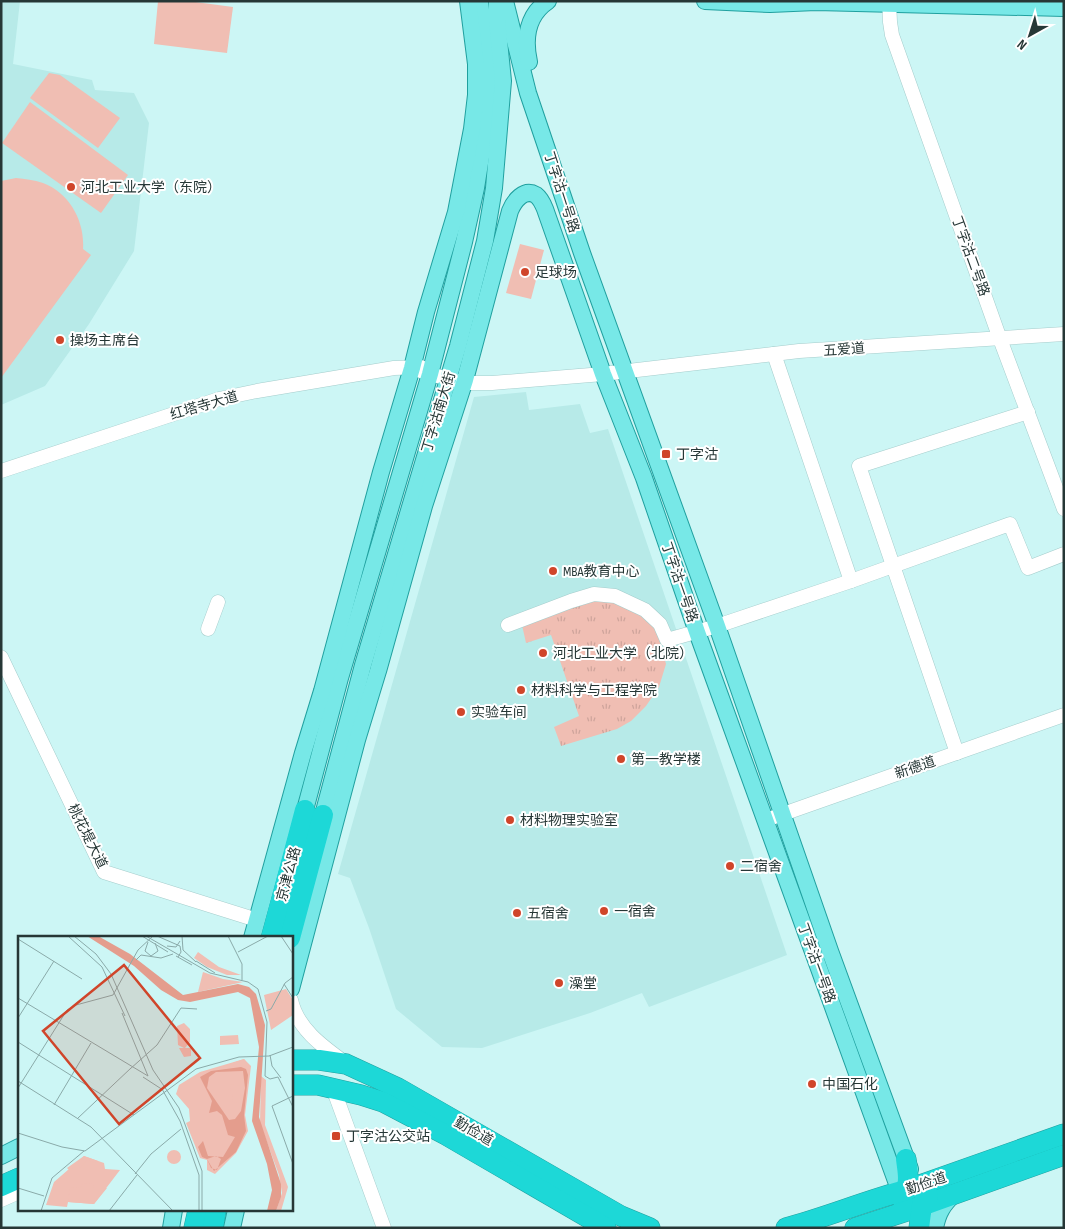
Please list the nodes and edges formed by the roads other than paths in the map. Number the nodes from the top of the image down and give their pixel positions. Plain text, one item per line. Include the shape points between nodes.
1 (468, 1) edge
2 (480, 1) edge
3 (497, 1) edge
4 (505, 1) edge
5 (548, 1) edge
6 (705, 1) edge
7 (889, 3) edge
8 (1064, 8) edge
9 (536, 114) junction
10 (1064, 334) edge
11 (1000, 339) junction
12 (774, 354) junction
13 (412, 368) junction
14 (602, 369) junction
15 (430, 370) junction
16 (625, 371) junction
17 (457, 377) junction
18 (1028, 412) junction
19 (1, 471) edge
20 (424, 506) junction
21 (1064, 509) edge
22 (396, 550) junction
23 (1064, 554) edge
24 (894, 566) junction
25 (851, 581) junction
26 (218, 602) dead end
27 (508, 625) dead end
28 (717, 626) junction
29 (208, 629) dead end
30 (697, 632) junction
31 (1, 658) edge
32 (1064, 715) edge
33 (957, 752) junction
34 (314, 812) junction
35 (783, 814) junction
36 (766, 820) junction
37 (257, 920) junction
38 (253, 936) edge
39 (272, 936) edge
40 (290, 936) edge
41 (292, 985) edge
42 (292, 1004) edge
43 (292, 1060) edge
44 (346, 1064) junction
45 (293, 1084) edge
46 (333, 1088) junction
47 (1064, 1134) edge
48 (18, 1142) edge
49 (1, 1147) edge
50 (18, 1148) edge
51 (1064, 1155) edge
52 (1, 1156) edge
53 (906, 1159) joint
54 (18, 1166) edge
55 (1, 1173) edge
56 (18, 1178) edge
57 (950, 1185) junction
58 (1, 1186) edge
59 (18, 1192) edge
60 (1, 1200) edge
61 (174, 1212) edge
62 (198, 1212) edge
63 (216, 1212) edge
64 (236, 1212) edge
65 (913, 1213) edge
66 (864, 1225) edge
67 (171, 1228) edge
68 (194, 1228) edge
69 (212, 1228) edge
70 (232, 1228) edge
71 (384, 1228) edge
72 (606, 1228) edge
73 (650, 1228) edge
74 (786, 1228) edge

1 - 13 main road via 476,64 472,129 453,222
2 - 15 main road, 丁字沽南大街 via 490,64 486,131 464,242
3 - 17 main road, 丁字沽南大街 via 503,80 494,188
4 - 9 main road, 丁字沽一号路
5 - 9 main road via 536,12 527,40
6 - 7 main road
7 - 8 main road
7 - 11 street, 丁字沽二号路 via 892,36
9 - 16 main road, 丁字沽一号路
10 - 11 street, 五爱道
11 - 12 street, 五爱道
11 - 18 street, 丁字沽二号路
12 - 16 street, 五爱道
12 - 25 street
13 - 15 street, 红塔寺大道
13 - 19 street, 红塔寺大道 via 394,368 219,399
13 - 37 main road
14 - 16 street, 五爱道
14 - 17 street, 五爱道 via 492,383
14 - 17 main road, 丁字沽一号路 via 545,209 537,195 525,193 513,203 510,211
14 - 30 main road, 丁字沽一号路
15 - 17 street, 红塔寺大道
15 - 34 main road, 丁字沽南大街 via 340,678
16 - 28 main road, 丁字沽一号路
17 - 20 main road
17 - 22 main road, 丁字沽南大街
18 - 21 street, 丁字沽二号路
18 - 24 street via 860,466
20 - 22 main road
20 - 41 main road
22 - 34 main road, 丁字沽南大街 via 363,665
23 - 24 street via 1028,568 1010,524
24 - 25 street
24 - 33 street
25 - 28 street
26 - 29 street
27 - 30 street via 594,594 615,596 645,610 660,624 667,640
28 - 30 street
28 - 35 main road, 丁字沽一号路
30 - 36 main road, 丁字沽一号路
31 - 37 street, 桃花堤大道 via 104,872
32 - 33 street, 新德道
33 - 35 street, 新德道
34 - 39 highway, 京津公路
34 - 40 highway, 京津公路
35 - 36 street, 新德道
35 - 53 main road, 丁字沽一号路
36 - 65 main road, 丁字沽一号路
37 - 38 main road
42 - 44 street via 314,1039
43 - 44 highway, 勤俭道
44 - 73 highway, 勤俭道 via 398,1088 606,1207
45 - 46 highway, 勤俭道
46 - 71 street
46 - 72 highway, 勤俭道 via 383,1102 410,1115
47 - 57 highway, 勤俭道
48 - 49 street
50 - 52 main road
51 - 57 highway, 勤俭道
53 - 65 highway
54 - 55 highway
56 - 58 highway
57 - 65 highway, 勤俭道
59 - 60 street
61 - 67 main road
62 - 68 highway
63 - 69 highway
64 - 70 main road
65 - 66 highway, 勤俭道
65 - 74 highway, 勤俭道 via 867,1202

